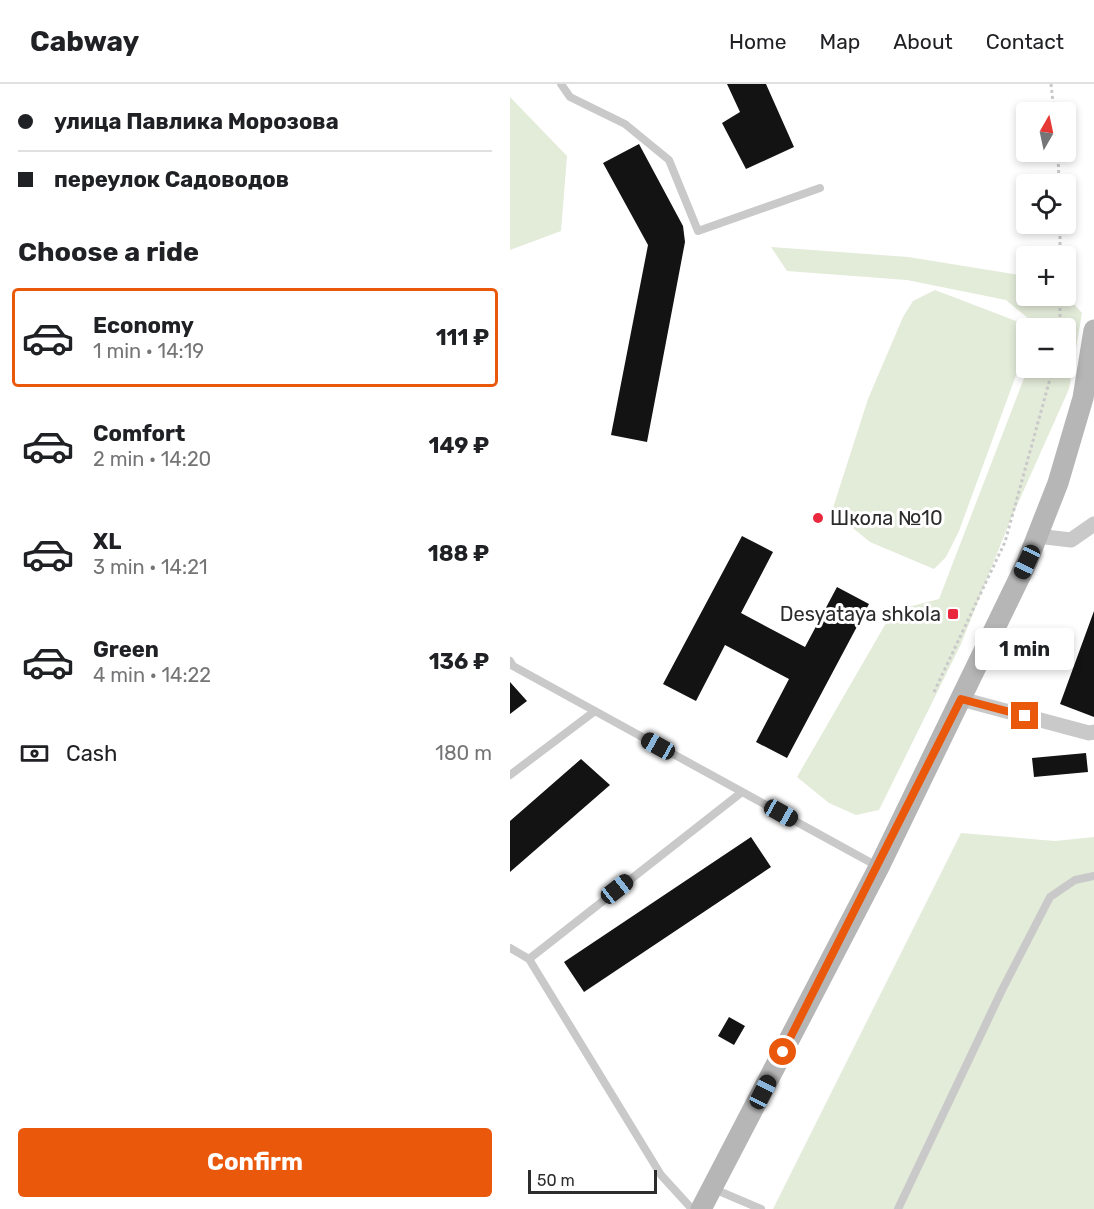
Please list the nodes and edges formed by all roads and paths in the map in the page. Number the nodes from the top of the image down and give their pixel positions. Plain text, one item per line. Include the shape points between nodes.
1 (561, 84) edge
2 (1051, 84) edge
3 (1053, 102) edge
4 (820, 188) dead end
5 (1094, 330) edge
6 (1050, 378) edge
7 (1094, 524) edge
8 (1037, 536) junction
9 (510, 661) edge
10 (934, 692) dead end
11 (961, 699) junction
12 (595, 711) junction
13 (1094, 732) edge
14 (510, 775) edge
15 (742, 792) junction
16 (879, 867) junction
17 (1094, 876) edge
18 (510, 948) edge
19 (529, 959) junction
20 (712, 1188) junction
21 (692, 1209) edge
22 (701, 1209) edge
23 (761, 1209) edge
24 (898, 1209) edge

1 - 4 lane via 570,96 625,124 669,160 698,231
2 - 3 path
5 - 8 main road via 1083,398 1058,483
6 - 10 path via 1005,542
7 - 8 street via 1071,540
8 - 11 main road
9 - 12 lane
11 - 13 street
11 - 16 main road
12 - 14 lane
12 - 15 lane
15 - 16 lane
15 - 19 lane
16 - 20 main road
17 - 24 lane via 1075,880 1050,897
18 - 19 lane
19 - 21 lane via 661,1175
20 - 22 main road
20 - 23 lane

